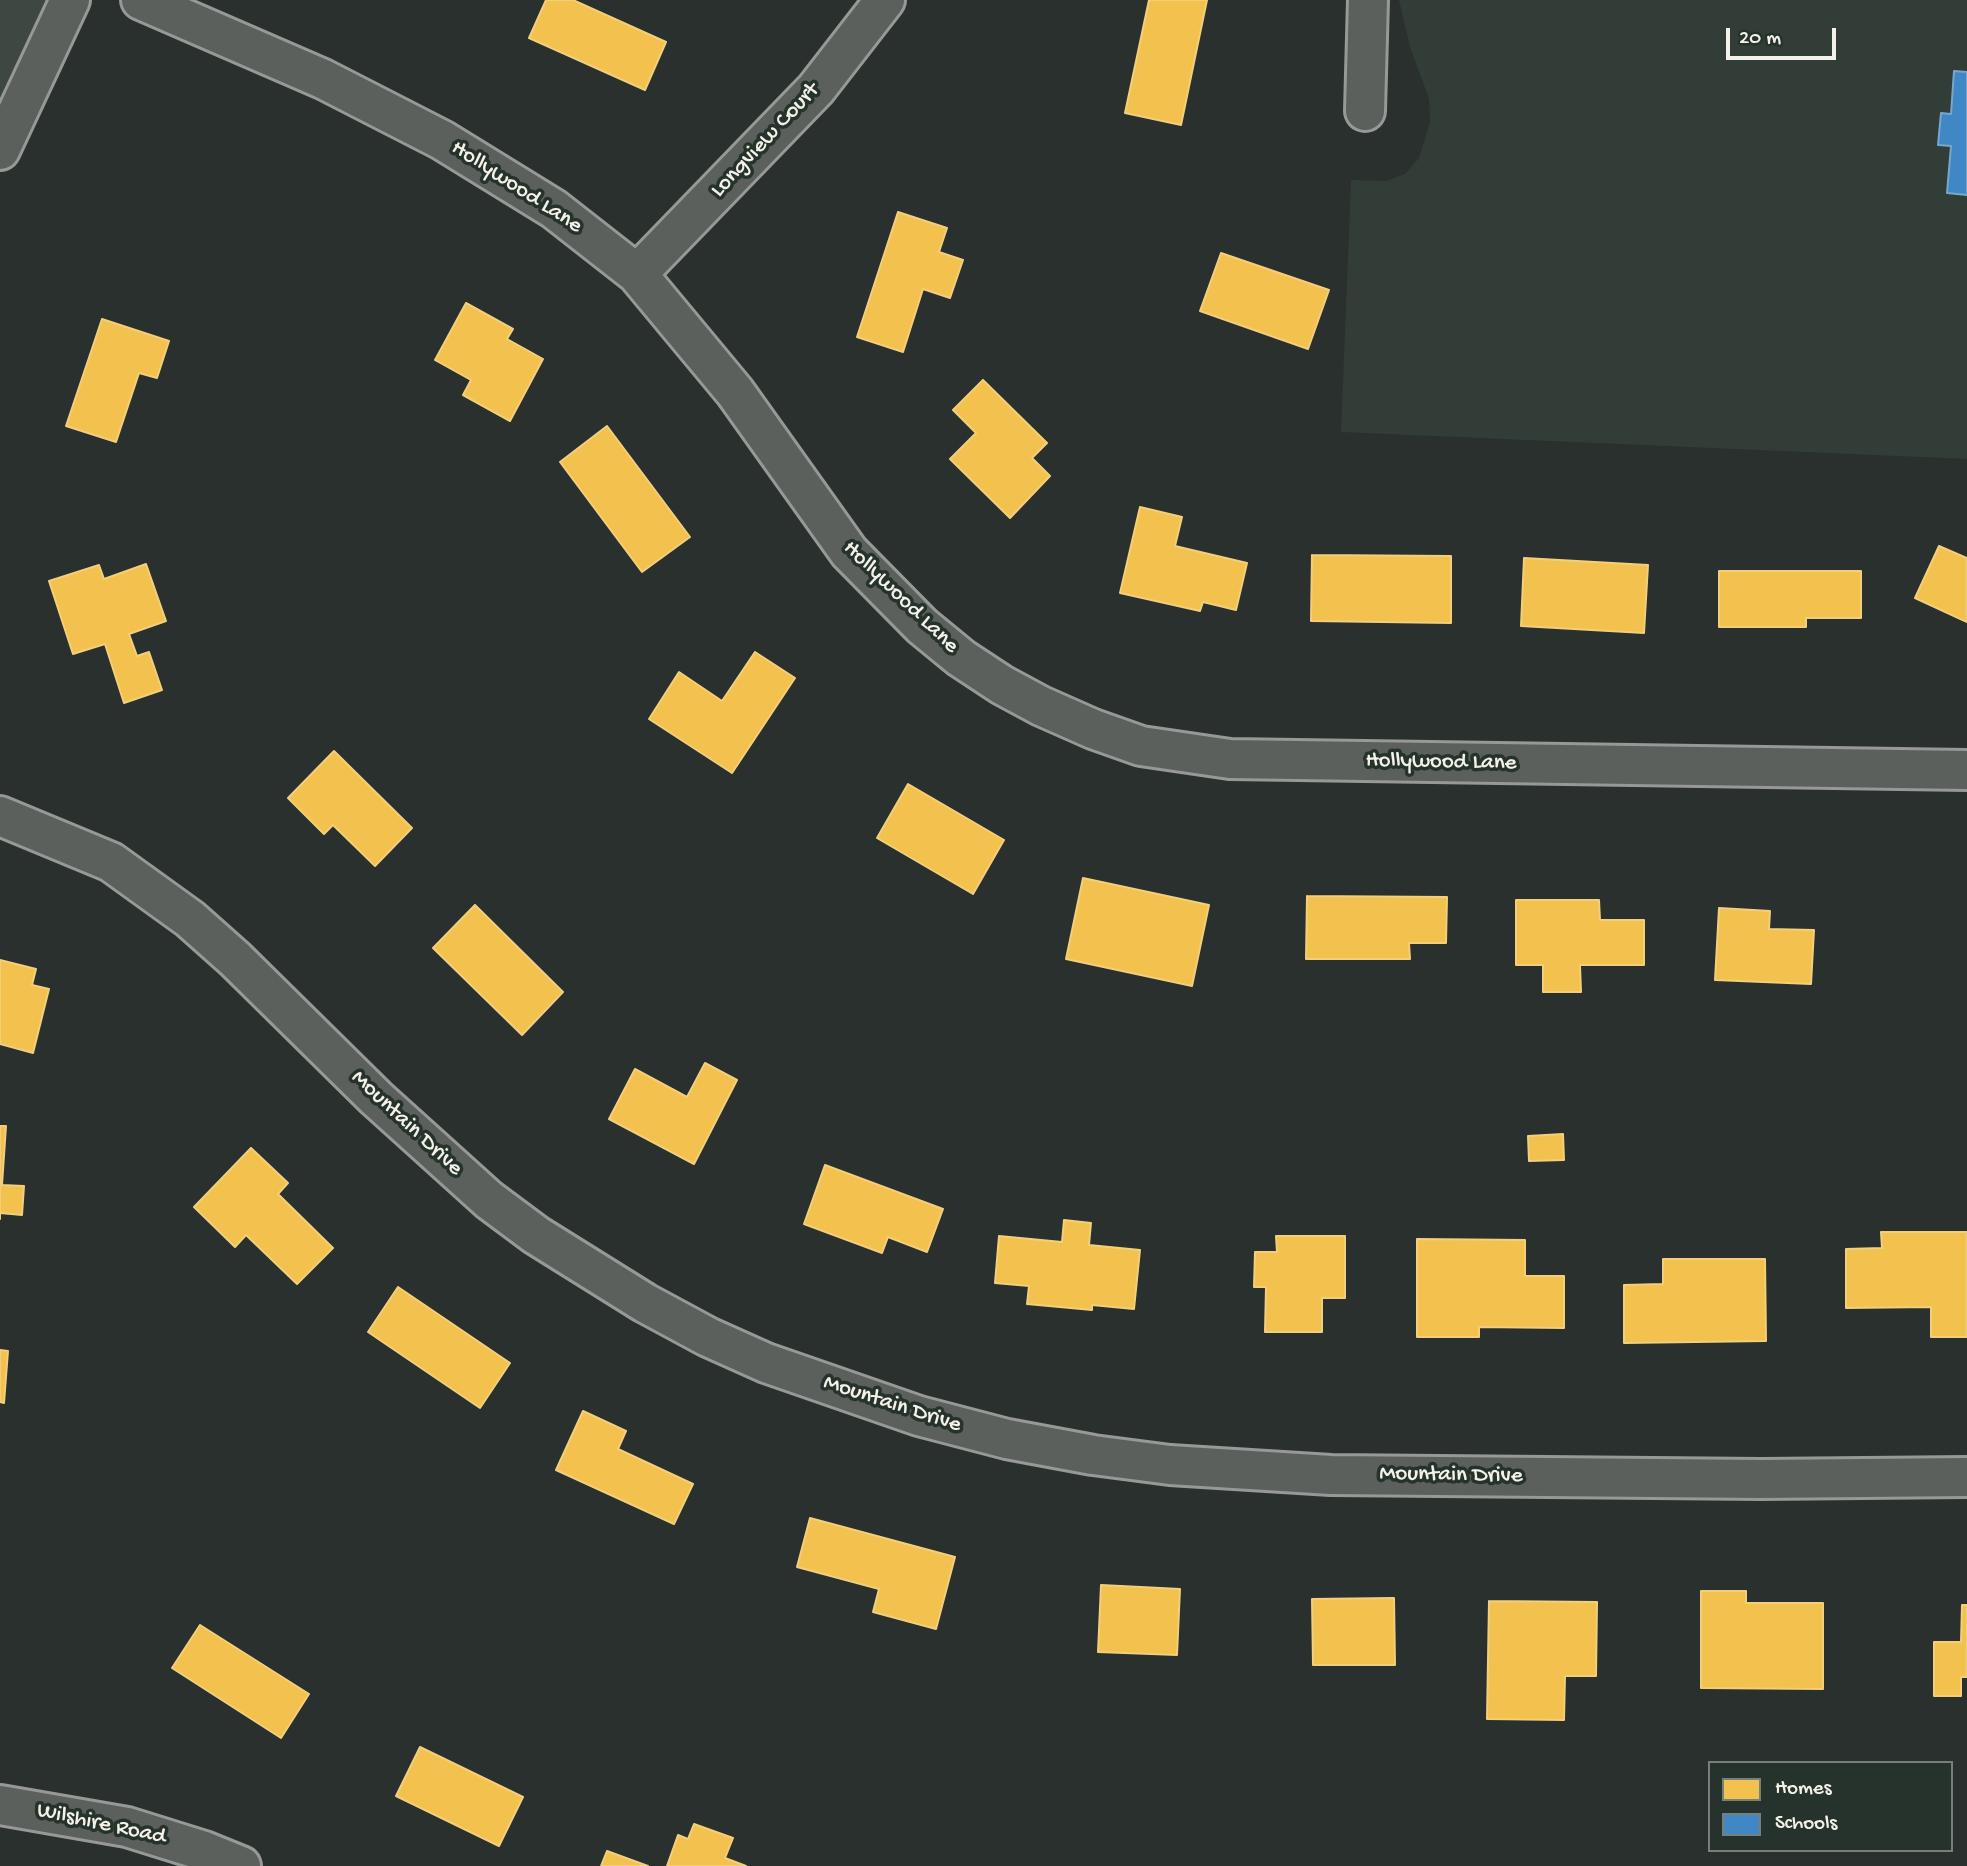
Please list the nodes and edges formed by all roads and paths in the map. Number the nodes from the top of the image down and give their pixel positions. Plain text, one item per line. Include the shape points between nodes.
1 (70, 0) edge
2 (141, 0) edge
3 (885, 0) edge
4 (1368, 0) edge
5 (1365, 111) dead end
6 (0, 150) edge
7 (637, 274) junction
8 (1967, 770) edge
9 (0, 816) edge
10 (1967, 1476) edge
11 (0, 1805) edge
12 (241, 1866) edge

1 - 6 street
2 - 7 street, Hollywood Lane via 323,79 442,140 554,209
3 - 7 street, Longview Court via 816,89
4 - 5 street
7 - 8 street, Hollywood Lane via 735,392 849,552 922,626 1002,685 1093,729 1141,746 1230,759
9 - 10 street, Mountain Drive via 111,862 179,911 235,959 386,1107 489,1200 536,1235 708,1337 766,1363 919,1416 1093,1455 1317,1474 1761,1479
11 - 12 street, Wilshire Road via 127,1827

